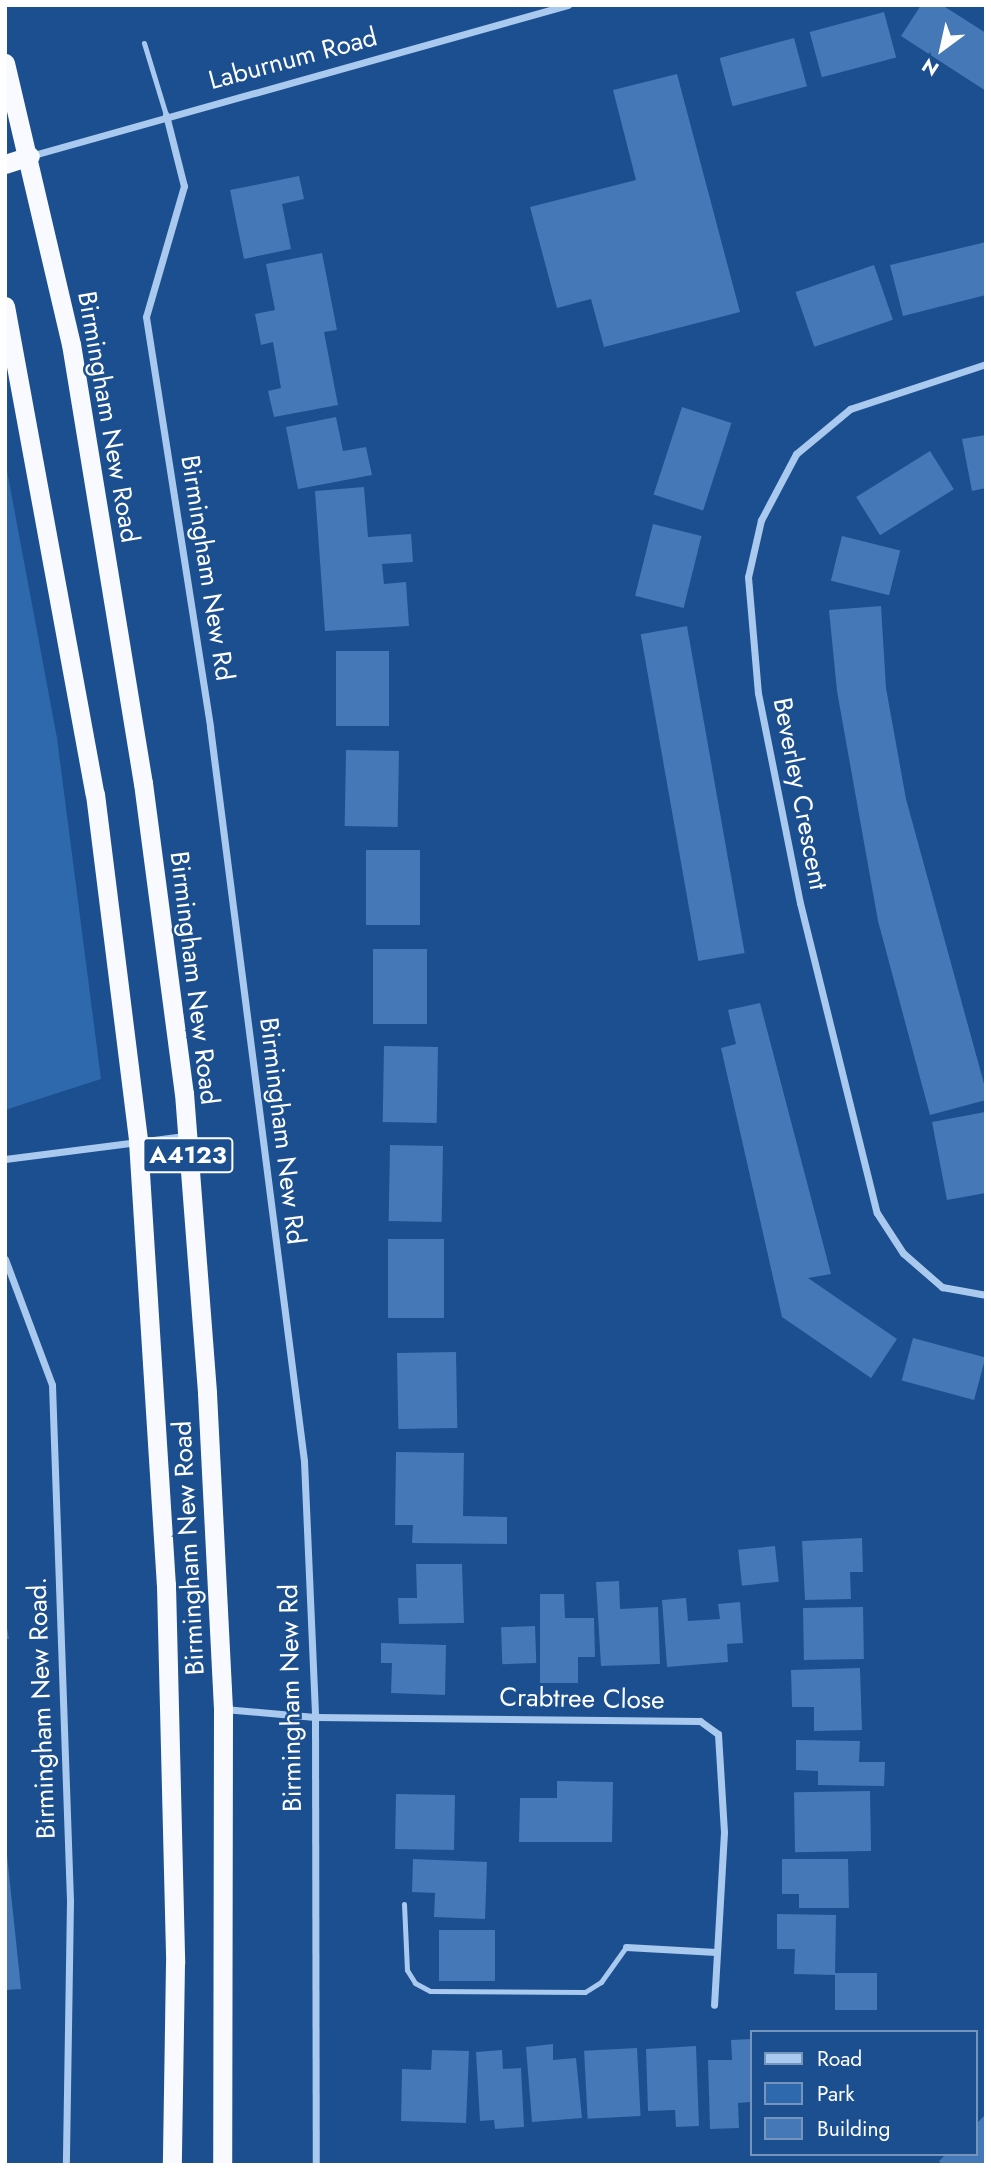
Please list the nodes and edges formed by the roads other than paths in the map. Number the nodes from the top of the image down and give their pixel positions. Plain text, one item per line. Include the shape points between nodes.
1 (568, 5) edge
2 (144, 43) dead end
3 (5, 63) edge
4 (166, 115) junction
5 (30, 156) junction
6 (5, 164) edge
7 (5, 306) edge
8 (986, 364) edge
9 (186, 1136) junction
10 (138, 1141) junction
11 (5, 1159) edge
12 (5, 1259) edge
13 (986, 1295) edge
14 (223, 1709) junction
15 (315, 1717) junction
16 (404, 1904) dead end
17 (626, 1947) joint
18 (716, 1952) junction
19 (714, 2005) dead end
20 (66, 2165) edge
21 (172, 2165) edge
22 (222, 2165) edge
23 (316, 2165) edge

1 - 4 street, Laburnum Road
2 - 4 lane
3 - 5 highway, Birmingham New Road / A4123
4 - 5 street, Laburnum Road
4 - 15 street, Birmingham New Rd via 184,186 146,317 210,727 304,1461
5 - 6 highway
5 - 9 highway, Birmingham New Road / A4123 via 71,344 141,770
7 - 10 highway, Birmingham New Road / A4123 via 95,794
8 - 13 street, Beverley Crescent via 850,409 796,454 761,520 748,577 758,693 790,851 877,1213 903,1253 942,1287
9 - 10 street
9 - 14 highway, Birmingham New Road / A4123 via 207,1393
10 - 11 street
10 - 21 highway, Birmingham New Road / A4123 via 167,1598 175,1964
12 - 20 street, Birmingham New Road. via 52,1385 70,1901
14 - 15 street, Crabtree Close
14 - 22 highway, Birmingham New Road / A4123
15 - 18 street, Crabtree Close via 700,1721 718,1734 724,1832
15 - 23 street, Birmingham New Rd
16 - 17 lane via 407,1970 415,1983 430,1991 585,1992 600,1982
17 - 18 street
18 - 19 street, Crabtree Close

